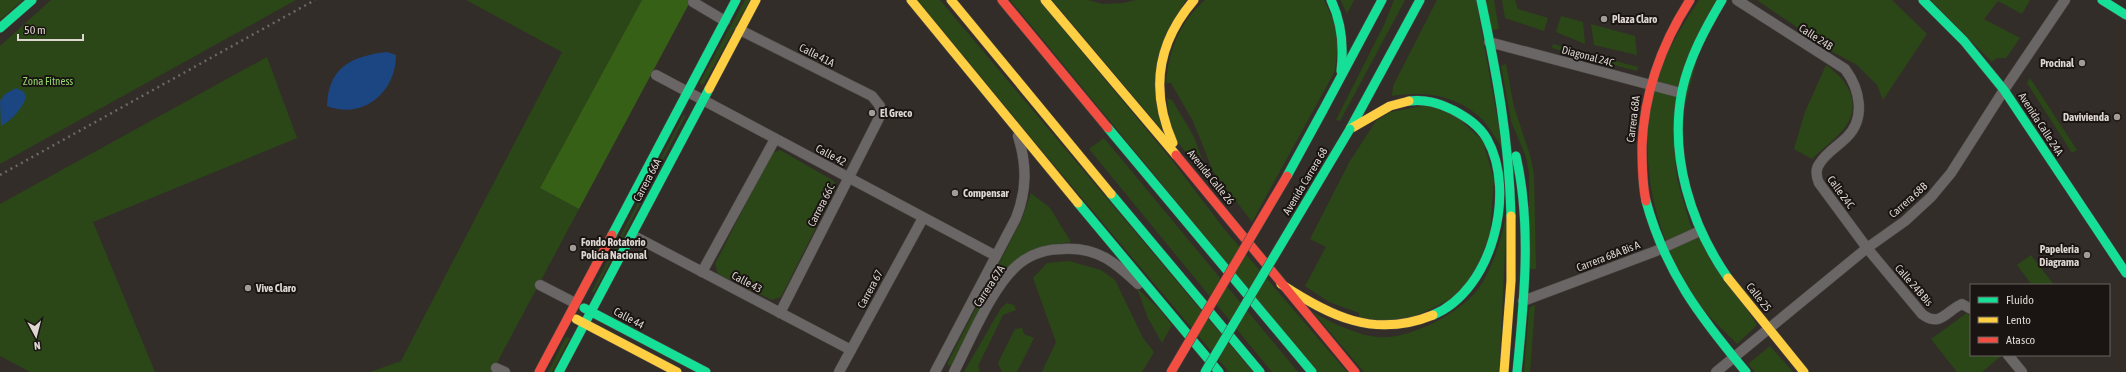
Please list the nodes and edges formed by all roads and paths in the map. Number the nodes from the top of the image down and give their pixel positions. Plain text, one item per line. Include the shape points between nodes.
1 (32, 0) edge
2 (736, 0) edge
3 (756, 0) edge
4 (911, 0) edge
5 (951, 0) edge
6 (1002, 0) edge
7 (1045, 0) edge
8 (1194, 0) edge
9 (1331, 0) edge
10 (1382, 0) edge
11 (1420, 0) edge
12 (1481, 0) edge
13 (1690, 0) edge
14 (1722, 0) edge
15 (1737, 0) edge
16 (1923, 0) edge
17 (2065, 0) edge
18 (2102, 0) edge
19 (693, 2) dead end
20 (2126, 15) edge
21 (725, 21) junction
22 (0, 28) edge
23 (740, 30) junction
24 (1489, 42) junction
25 (656, 75) dead end
26 (1649, 85) junction
27 (1335, 89) junction
28 (2004, 90) junction
29 (687, 92) junction
30 (1681, 93) junction
31 (703, 101) junction
32 (880, 106) joint
33 (1859, 112) joint
34 (1506, 126) junction
35 (1350, 129) junction
36 (1016, 130) junction
37 (775, 139) junction
38 (1184, 164) junction
39 (848, 178) junction
40 (923, 218) junction
41 (1700, 231) junction
42 (632, 235) junction
43 (1867, 248) junction
44 (1661, 249) junction
45 (996, 256) junction
46 (702, 272) junction
47 (2126, 273) edge
48 (1281, 284) junction
49 (540, 285) dead end
50 (1523, 301) junction
51 (575, 303) junction
52 (1970, 308) edge
53 (591, 312) junction
54 (780, 313) junction
55 (1170, 314) junction
56 (569, 315) junction
57 (585, 323) junction
58 (1768, 329) junction
59 (851, 350) junction
60 (2009, 356) edge
61 (1734, 358) junction
62 (539, 372) edge
63 (559, 372) edge
64 (677, 372) edge
65 (706, 372) edge
66 (839, 372) edge
67 (935, 372) edge
68 (954, 372) edge
69 (1171, 372) edge
70 (1205, 372) edge
71 (1219, 372) edge
72 (1260, 372) edge
73 (1312, 372) edge
74 (1355, 372) edge
75 (1504, 372) edge
76 (1518, 372) edge
77 (1716, 372) edge
78 (1746, 372) edge
79 (1804, 372) edge
80 (2022, 372) edge

1 - 22 main road
2 - 21 main road, Carrera 66A
3 - 23 main road, Carrera 66A
4 - 36 main road
5 - 72 main road
6 - 73 main road
7 - 38 main road, Avenida Calle 26
8 - 38 main road via 1171,33 1165,49 1160,82 1163,121
9 - 27 main road via 1339,18 1343,49 1341,72
10 - 27 main road, Avenida Carrera 68
11 - 35 main road, Avenida Carrera 68
12 - 24 main road
13 - 26 main road, Carrera 68A via 1668,36
14 - 30 main road via 1696,44 1689,60
15 - 33 street, Calle 24B via 1844,69 1852,78 1856,89
16 - 28 main road, Avenida Calle 24A via 1964,42
17 - 28 street, Carrera 68B
18 - 20 main road
19 - 21 street
21 - 29 main road, Carrera 66A
23 - 31 main road, Carrera 66A
23 - 32 street, Calle 41A via 872,96
24 - 26 street, Diagonal 24C
24 - 34 main road
25 - 29 street, Calle 42
26 - 30 street, Diagonal 24C
26 - 44 main road, Carrera 68A via 1641,147 1641,172 1649,218
27 - 69 main road, Avenida Carrera 68, bridge via 1265,215
28 - 43 street, Carrera 68B via 1951,173 1931,197 1905,221
28 - 47 main road, Avenida Calle 24A
29 - 31 street, Calle 42
29 - 51 main road, Carrera 66A
30 - 41 main road via 1678,120 1679,152
31 - 37 street, Calle 42
31 - 42 main road, Carrera 66A
32 - 39 street, Carrera 66C via 879,118
33 - 43 street, Calle 24C via 1852,131 1820,162 1816,176
34 - 50 main road via 1519,166 1523,194
34 - 75 main road via 1511,196 1511,283
35 - 48 main road via 1394,105 1417,100 1447,106 1478,126 1494,151 1500,178 1495,230 1482,268 1471,287 1458,300 1425,318 1393,325 1372,325 1340,317
35 - 70 main road, Avenida Carrera 68, bridge
36 - 45 street, Carrera 67A via 1023,151 1026,182 1016,218
36 - 55 main road
37 - 39 street, Calle 42
37 - 46 street
38 - 48 main road, Avenida Calle 26
39 - 40 street, Calle 42
39 - 54 street, Carrera 66C
40 - 45 street, Calle 42
40 - 59 street, Carrera 67
41 - 44 street, Carrera 68A Bis A
41 - 58 main road, Calle 25 via 1726,274
42 - 46 street, Calle 43
42 - 53 main road, Carrera 66A
43 - 52 street, Calle 24B Bis via 1928,319 1939,319 1962,304
43 - 58 street, Carrera 68B
44 - 50 street, Carrera 68A Bis A
44 - 61 main road via 1687,297
45 - 67 street, Carrera 67A
46 - 54 street, Calle 43
48 - 74 main road, Avenida Calle 26
49 - 51 street, Calle 44
50 - 76 main road
51 - 53 main road, Calle 44
51 - 56 main road, Carrera 66A
53 - 57 main road, Carrera 66A
53 - 65 main road, Calle 44
54 - 59 street, Calle 43
55 - 68 street, Carrera 67A via 1115,262 1103,256 1080,249 1042,252 1020,263 1007,277
55 - 71 main road
56 - 57 main road
56 - 62 main road, Carrera 66A
57 - 63 main road, Carrera 66A
57 - 64 main road
58 - 61 street, Carrera 68B
58 - 79 main road, Calle 25
59 - 66 street, Carrera 67
60 - 80 street
61 - 77 street, Carrera 68B
61 - 78 main road

